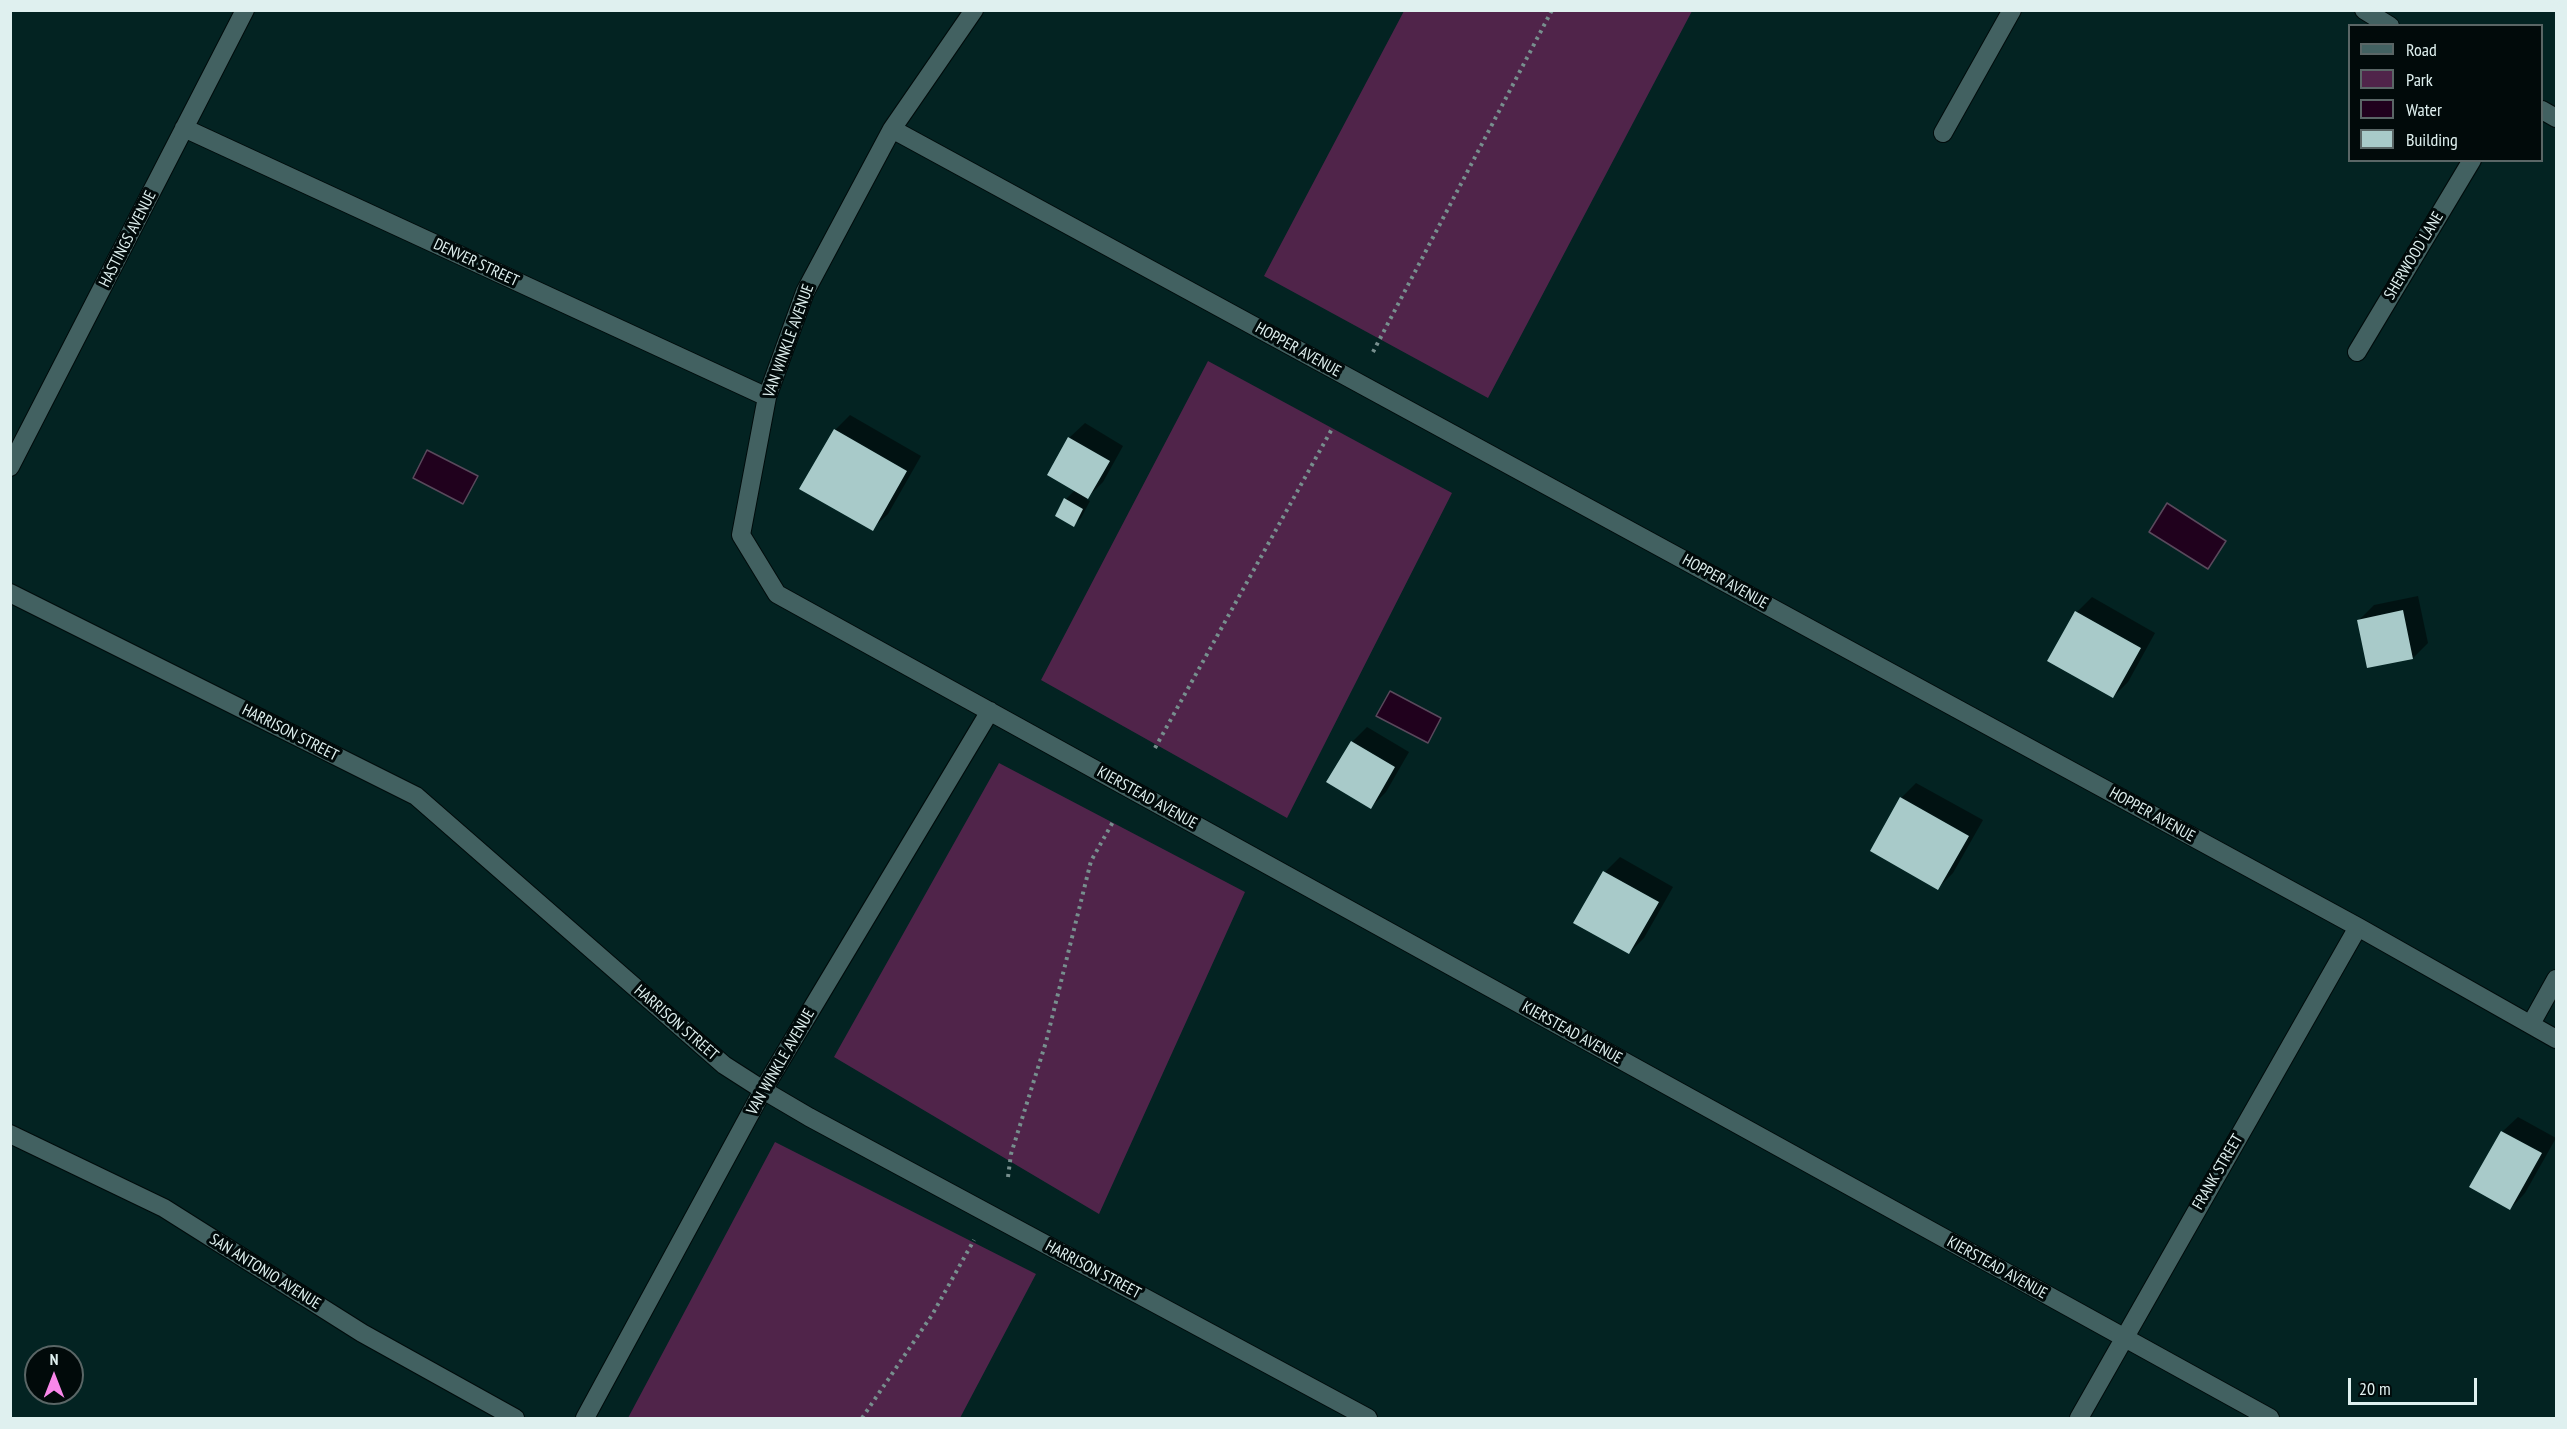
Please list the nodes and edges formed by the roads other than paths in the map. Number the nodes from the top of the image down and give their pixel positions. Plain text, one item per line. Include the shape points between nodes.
1 (245, 10) edge
2 (974, 10) edge
3 (2012, 10) edge
4 (2364, 10) edge
5 (2388, 24) edge
6 (184, 128) junction
7 (892, 129) junction
8 (1943, 133) dead end
9 (2471, 162) edge
10 (2357, 352) dead end
11 (767, 397) junction
12 (10, 467) edge
13 (10, 593) edge
14 (874, 648) joint
15 (990, 711) junction
16 (2358, 927) junction
17 (2556, 979) edge
18 (2531, 1024) junction
19 (2556, 1039) edge
20 (763, 1090) junction
21 (10, 1134) edge
22 (2124, 1338) junction
23 (515, 1419) edge
24 (585, 1419) edge
25 (1368, 1419) edge
26 (2079, 1419) edge
27 (2270, 1419) edge

1 - 6 street, HASTINGS AVENUE
2 - 7 street, VAN WINKLE AVENUE
3 - 8 street
4 - 5 street
6 - 11 street, DENVER STREET
6 - 12 street, HASTINGS AVENUE
7 - 11 street, VAN WINKLE AVENUE via 805,292
7 - 16 street, HOPPER AVENUE
9 - 10 street, SHERWOOD LANE
11 - 14 street, VAN WINKLE AVENUE via 741,535 777,594
13 - 20 street, HARRISON STREET via 416,796 724,1065
14 - 15 street, KIERSTEAD AVENUE
15 - 20 street, VAN WINKLE AVENUE
15 - 22 street, KIERSTEAD AVENUE
16 - 18 street, HOPPER AVENUE
16 - 22 street, FRANK STREET
17 - 18 street
18 - 19 street, HOPPER AVENUE
20 - 24 street, VAN WINKLE AVENUE
20 - 25 street, HARRISON STREET
21 - 23 street, SAN ANTONIO AVENUE via 164,1208 362,1333
22 - 26 street, FRANK STREET
22 - 27 street, KIERSTEAD AVENUE

